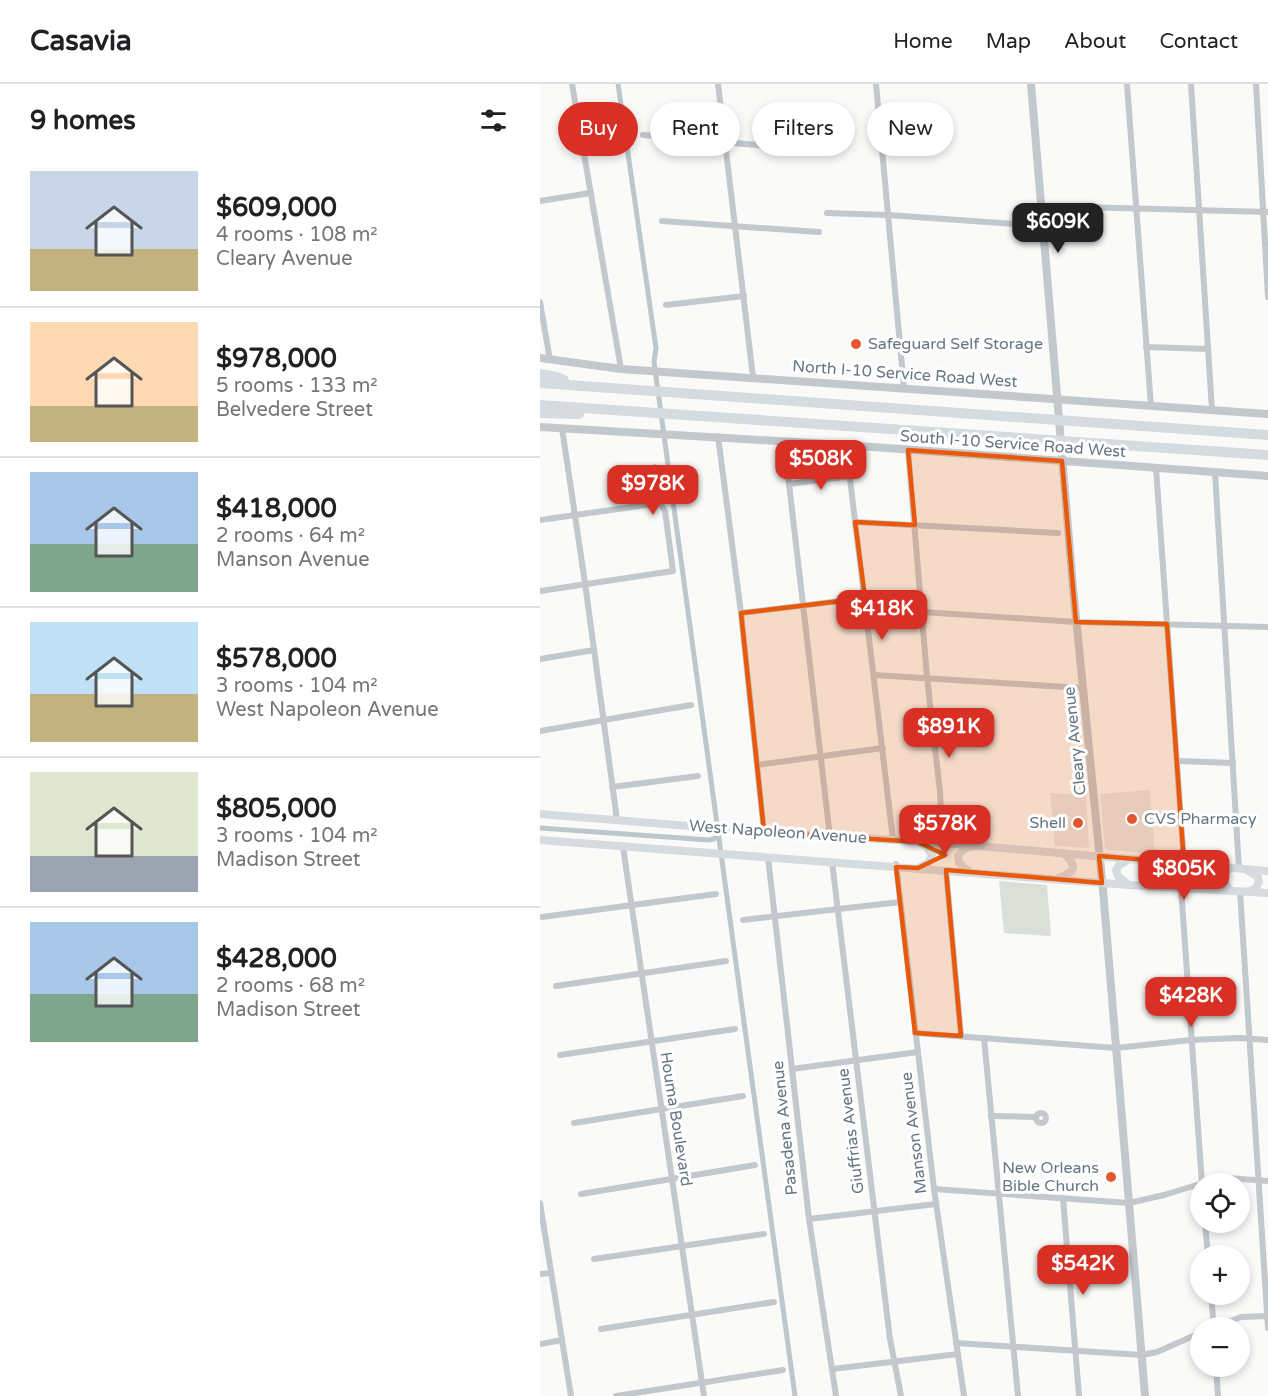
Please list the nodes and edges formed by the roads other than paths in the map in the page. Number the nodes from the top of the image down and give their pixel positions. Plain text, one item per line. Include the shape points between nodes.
1 (572, 84) edge
2 (718, 84) edge
3 (876, 84) edge
4 (1031, 84) edge
5 (1127, 84) edge
6 (1191, 84) edge
7 (1256, 84) edge
8 (720, 102) edge
9 (643, 135) dead end
10 (650, 136) edge
11 (727, 156) edge
12 (590, 193) junction
13 (540, 201) edge
14 (1042, 206) junction
15 (1136, 208) junction
16 (1199, 210) junction
17 (1266, 212) edge
18 (827, 213) dead end
19 (888, 215) junction
20 (662, 221) dead end
21 (735, 226) junction
22 (1044, 226) junction
23 (819, 232) dead end
24 (744, 296) junction
25 (1268, 297) edge
26 (540, 303) edge
27 (666, 305) dead end
28 (1146, 347) junction
29 (1208, 349) junction
30 (540, 358) edge
31 (550, 360) junction
32 (621, 369) junction
33 (540, 374) edge
34 (753, 377) junction
35 (540, 382) edge
36 (573, 385) junction
37 (904, 387) junction
38 (540, 405) edge
39 (1150, 405) junction
40 (604, 409) junction
41 (1212, 410) junction
42 (540, 413) edge
43 (1268, 414) edge
44 (540, 427) edge
45 (562, 428) junction
46 (1268, 435) edge
47 (718, 436) junction
48 (784, 441) junction
49 (846, 445) junction
50 (908, 450) junction
51 (1268, 455) edge
52 (655, 467) dead end
53 (1156, 468) junction
54 (1215, 472) junction
55 (850, 476) junction
56 (1268, 476) edge
57 (789, 484) junction
58 (660, 503) junction
59 (573, 514) junction
60 (540, 520) edge
61 (855, 522) junction
62 (915, 525) junction
63 (1058, 533) dead end
64 (585, 584) junction
65 (540, 591) edge
66 (865, 598) junction
67 (803, 606) junction
68 (922, 612) junction
69 (741, 613) junction
70 (1076, 622) junction
71 (1167, 624) junction
72 (1225, 625) junction
73 (1268, 627) edge
74 (594, 650) junction
75 (540, 659) edge
76 (874, 675) junction
77 (927, 677) junction
78 (1083, 688) junction
79 (691, 705) dead end
80 (604, 720) junction
81 (540, 731) edge
82 (882, 748) junction
83 (820, 756) junction
84 (1178, 761) junction
85 (1233, 763) junction
86 (757, 765) junction
87 (698, 776) dead end
88 (612, 787) junction
89 (540, 814) edge
90 (617, 820) junction
91 (764, 832) junction
92 (830, 837) junction
93 (540, 840) edge
94 (893, 840) junction
95 (918, 842) junction
96 (943, 843) junction
97 (972, 846) junction
98 (622, 847) junction
99 (1063, 853) junction
100 (1099, 856) junction
101 (768, 857) junction
102 (1131, 859) junction
103 (832, 862) junction
104 (1184, 863) junction
105 (896, 865) junction
106 (918, 868) junction
107 (1238, 869) junction
108 (946, 870) junction
109 (1268, 871) edge
110 (969, 872) junction
111 (1058, 879) junction
112 (1102, 883) junction
113 (1129, 885) junction
114 (1181, 888) junction
115 (1230, 890) junction
116 (1245, 891) junction
117 (1268, 893) edge
118 (716, 894) dead end
119 (900, 902) junction
120 (631, 905) junction
121 (838, 909) junction
122 (776, 916) junction
123 (542, 917) edge
124 (743, 920) dead end
125 (726, 961) dead end
126 (640, 974) junction
127 (556, 986) dead end
128 (735, 1029) dead end
129 (915, 1033) junction
130 (961, 1036) junction
131 (984, 1038) junction
132 (1251, 1039) junction
133 (1191, 1040) junction
134 (1268, 1040) edge
135 (650, 1041) junction
136 (1116, 1048) junction
137 (918, 1052) junction
138 (560, 1055) dead end
139 (856, 1060) junction
140 (792, 1069) junction
141 (743, 1096) dead end
142 (661, 1109) junction
143 (991, 1116) junction
144 (1035, 1118) dead end
145 (574, 1122) dead end
146 (755, 1165) dead end
147 (1200, 1173) edge
148 (672, 1179) junction
149 (1250, 1179) edge
150 (1259, 1180) junction
151 (1268, 1180) edge
152 (1190, 1187) edge
153 (934, 1189) junction
154 (581, 1194) dead end
155 (999, 1194) junction
156 (1063, 1198) junction
157 (540, 1203) edge
158 (1129, 1203) junction
159 (936, 1204) junction
160 (874, 1212) junction
161 (809, 1219) junction
162 (764, 1234) dead end
163 (682, 1246) junction
164 (594, 1259) dead end
165 (550, 1273) junction
166 (540, 1274) edge
167 (774, 1302) dead end
168 (692, 1314) junction
169 (1268, 1316) edge
170 (1241, 1317) edge
171 (1268, 1328) edge
172 (601, 1329) dead end
173 (1190, 1337) edge
174 (562, 1340) junction
175 (956, 1343) junction
176 (540, 1344) edge
177 (1014, 1347) junction
178 (1076, 1351) junction
179 (958, 1354) junction
180 (1142, 1355) junction
181 (895, 1362) junction
182 (832, 1369) junction
183 (783, 1370) dead end
184 (1217, 1377) edge
185 (702, 1383) junction
186 (571, 1396) edge
187 (616, 1396) edge
188 (704, 1396) edge
189 (836, 1396) edge
190 (901, 1396) edge
191 (964, 1396) edge
192 (1018, 1396) edge
193 (1079, 1396) edge
194 (1145, 1396) edge
195 (1218, 1396) edge

1 - 12 street
2 - 8 street
3 - 19 street
4 - 14 street, Cleary Avenue
5 - 15 street
6 - 16 street
7 - 17 street
9 - 10 street
11 - 21 street
12 - 13 street
12 - 32 street
14 - 15 street
14 - 22 street, Cleary Avenue
15 - 16 street
15 - 28 street
16 - 17 street
16 - 29 street
17 - 25 street
18 - 19 street
19 - 22 street
19 - 37 street
20 - 21 street
21 - 23 street
21 - 24 street
22 - 70 street, Cleary Avenue
24 - 27 street
24 - 34 street
26 - 31 street
28 - 29 street
28 - 39 street
29 - 41 street
30 - 31 street, North I-10 Service Road West
31 - 32 street, North I-10 Service Road West
32 - 34 street, North I-10 Service Road West
33 - 36 highway
34 - 37 street, North I-10 Service Road West
35 - 36 highway
36 - 46 highway
37 - 39 street, North I-10 Service Road West
38 - 40 highway
39 - 41 street, North I-10 Service Road West
40 - 42 highway via 587,415
40 - 51 highway
41 - 43 street, North I-10 Service Road West
44 - 45 street, South I-10 Service Road West
45 - 47 street, South I-10 Service Road West
45 - 59 street
47 - 48 street, South I-10 Service Road West
47 - 69 street
48 - 49 street, South I-10 Service Road West
48 - 57 street
49 - 50 street, South I-10 Service Road West
49 - 55 street
50 - 53 street, South I-10 Service Road West
50 - 62 street
52 - 58 street
53 - 54 street, South I-10 Service Road West
53 - 71 street
54 - 56 street, South I-10 Service Road West
54 - 72 street
55 - 57 street
55 - 61 street
57 - 67 street
58 - 59 street
58 - 64 street via 673,571
59 - 60 street
59 - 64 street
61 - 62 street
61 - 66 street
62 - 63 street
62 - 68 street
64 - 65 street
64 - 74 street
66 - 67 street
66 - 76 street
67 - 69 street
67 - 83 street
68 - 70 street
68 - 77 street
69 - 86 street
70 - 71 street
70 - 78 street, Cleary Avenue
71 - 72 street
71 - 84 street
72 - 73 street
72 - 85 street
74 - 75 street
74 - 80 street
76 - 77 street
76 - 82 street
77 - 78 street
77 - 96 street
78 - 100 street, Cleary Avenue
79 - 80 street
80 - 81 street
80 - 88 street
82 - 83 street
82 - 94 street
83 - 86 street
83 - 92 street
84 - 85 street
84 - 104 street
85 - 107 street
86 - 91 street
87 - 88 street
88 - 90 street
89 - 90 main road, West Napoleon Avenue
90 - 91 main road, West Napoleon Avenue
91 - 92 main road, West Napoleon Avenue
92 - 94 main road, West Napoleon Avenue
93 - 98 main road, West Napoleon Avenue
94 - 95 main road, West Napoleon Avenue
95 - 96 main road, West Napoleon Avenue
95 - 106 main road via 932,855 929,862
96 - 97 main road, West Napoleon Avenue
97 - 99 main road, West Napoleon Avenue
97 - 110 main road via 958,856 959,863
98 - 101 main road, West Napoleon Avenue
98 - 120 street, Houma Boulevard
99 - 100 main road, West Napoleon Avenue
99 - 111 main road via 1073,866 1070,873
100 - 102 main road, West Napoleon Avenue
100 - 112 street, Cleary Avenue
101 - 103 main road, West Napoleon Avenue
101 - 122 street, Pasadena Avenue
102 - 104 main road, West Napoleon Avenue
102 - 113 main road via 1116,870
103 - 105 main road, West Napoleon Avenue
103 - 121 street, Giuffrias Avenue
104 - 107 main road, West Napoleon Avenue
105 - 106 main road, West Napoleon Avenue
105 - 119 street, Manson Avenue
106 - 108 main road, West Napoleon Avenue
107 - 109 main road, West Napoleon Avenue
107 - 115 main road via 1222,873 1221,879
107 - 116 main road via 1254,874 1259,882 1255,889
108 - 110 main road, West Napoleon Avenue
108 - 130 street
110 - 111 main road, West Napoleon Avenue
111 - 112 main road, West Napoleon Avenue
112 - 113 main road, West Napoleon Avenue
112 - 136 street, Cleary Avenue
113 - 114 main road, West Napoleon Avenue
114 - 115 main road, West Napoleon Avenue
114 - 133 street
115 - 116 main road, West Napoleon Avenue
116 - 117 main road, West Napoleon Avenue
116 - 132 street
118 - 120 street
119 - 121 street
119 - 129 street, Manson Avenue
120 - 123 street
120 - 126 street, Houma Boulevard
121 - 122 street
121 - 139 street, Giuffrias Avenue
122 - 124 street
122 - 140 street, Pasadena Avenue
125 - 126 street
126 - 127 street
126 - 135 street, Houma Boulevard
128 - 135 street
129 - 130 street
129 - 137 street, Manson Avenue
130 - 131 street
131 - 136 street
131 - 143 street
132 - 133 street
132 - 134 street
132 - 150 street
133 - 136 street
133 - 147 street
135 - 138 street
135 - 142 street, Houma Boulevard
136 - 158 street, Cleary Avenue
137 - 139 street
137 - 153 street, Manson Avenue
139 - 140 street
139 - 160 street, Giuffrias Avenue
140 - 161 street, Pasadena Avenue
141 - 142 street
142 - 145 street
142 - 148 street, Houma Boulevard
143 - 144 street
143 - 155 street
146 - 148 street
148 - 154 street
148 - 163 street, Houma Boulevard
149 - 150 street
150 - 151 street
150 - 169 street
152 - 158 street
153 - 155 street
153 - 159 street, Manson Avenue
155 - 156 street
155 - 177 street
156 - 158 street
156 - 178 street
157 - 165 street
158 - 180 street, Cleary Avenue
159 - 160 street
159 - 175 street, Manson Avenue
160 - 161 street
160 - 181 street, Giuffrias Avenue
161 - 182 street, Pasadena Avenue
162 - 163 street
163 - 164 street
163 - 168 street, Houma Boulevard
165 - 166 street
165 - 174 street
167 - 168 street
168 - 172 street
168 - 185 street, Houma Boulevard
169 - 170 street
169 - 171 street
173 - 180 street
174 - 176 street
174 - 186 street
175 - 177 street
175 - 179 street, Manson Avenue
177 - 178 street
177 - 192 street
178 - 180 street
178 - 193 street
179 - 181 street
179 - 191 street, Manson Avenue
180 - 194 street, Cleary Avenue
181 - 182 street
181 - 190 street, Giuffrias Avenue
182 - 189 street, Pasadena Avenue
183 - 185 street
184 - 195 street
185 - 187 street
185 - 188 street, Houma Boulevard

